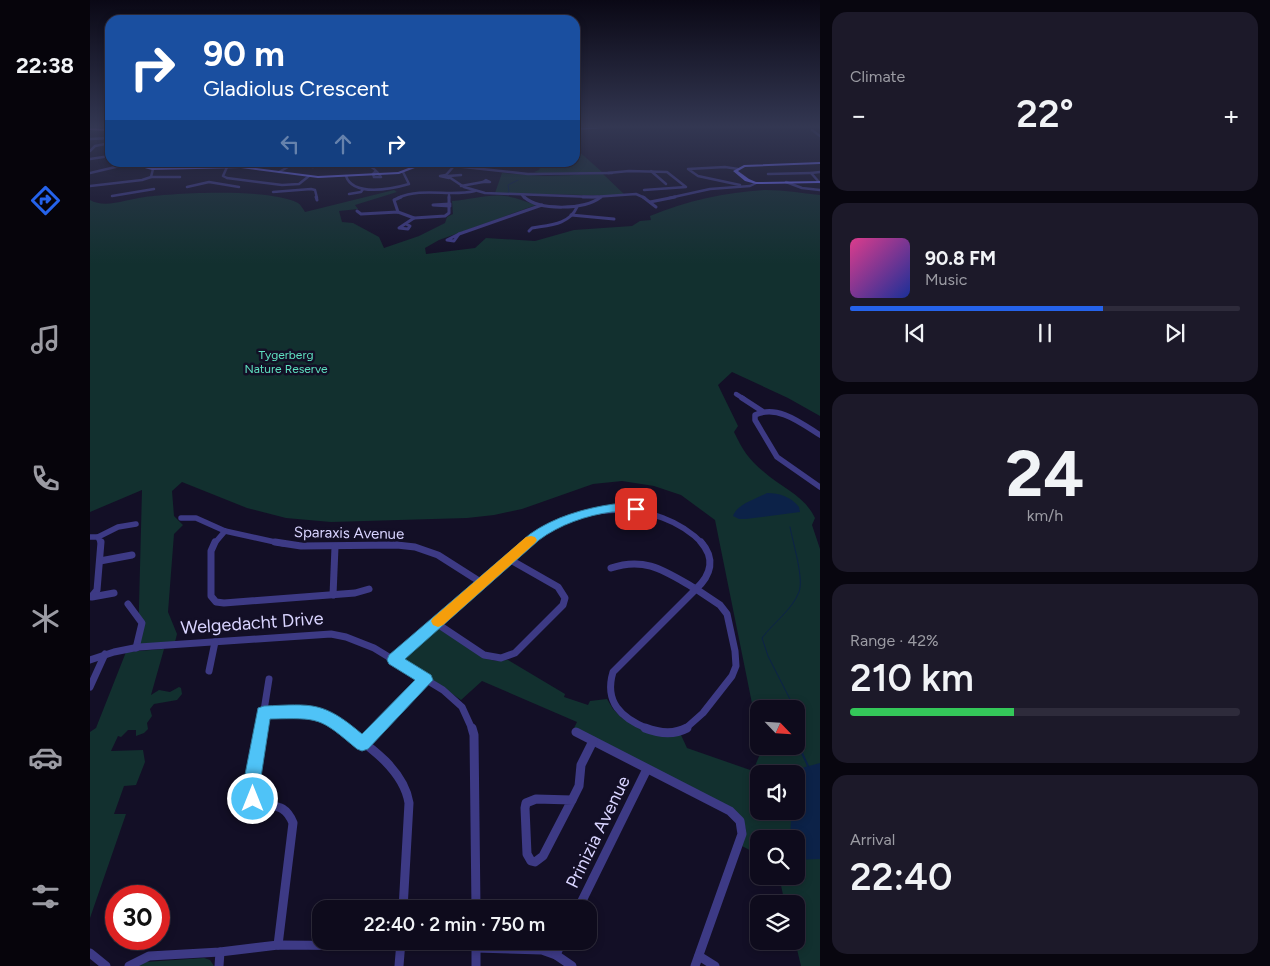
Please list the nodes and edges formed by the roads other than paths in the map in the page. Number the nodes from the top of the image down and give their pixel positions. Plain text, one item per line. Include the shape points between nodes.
1 (152, 173) edge
2 (224, 173) edge
3 (287, 173) edge
4 (376, 173) edge
5 (404, 173) edge
6 (519, 173) edge
7 (600, 173) edge
8 (612, 173) edge
9 (653, 173) edge
10 (668, 173) edge
11 (693, 173) edge
12 (738, 173) edge
13 (808, 173) edge
14 (811, 173) edge
15 (768, 174) dead end
16 (460, 175) dead end
17 (309, 176) junction
18 (346, 176) junction
19 (448, 176) joint
20 (616, 176) dead end
21 (151, 177) junction
22 (180, 177) dead end
23 (227, 178) junction
24 (677, 179) junction
25 (142, 180) junction
26 (660, 180) junction
27 (483, 182) dead end
28 (786, 182) junction
29 (820, 182) edge
30 (217, 183) junction
31 (756, 183) junction
32 (299, 184) junction
33 (666, 184) dead end
34 (90, 186) edge
35 (461, 186) junction
36 (741, 186) junction
37 (187, 187) dead end
38 (239, 187) dead end
39 (394, 187) junction
40 (304, 188) junction
41 (363, 188) junction
42 (154, 189) dead end
43 (141, 190) junction
44 (644, 190) dead end
45 (820, 190) edge
46 (475, 191) junction
47 (273, 192) dead end
48 (349, 194) dead end
49 (449, 195) junction
50 (522, 195) junction
51 (112, 196) dead end
52 (406, 196) junction
53 (601, 197) junction
54 (317, 200) dead end
55 (650, 202) junction
56 (542, 205) junction
57 (576, 207) junction
58 (656, 207) dead end
59 (398, 212) junction
60 (369, 213) dead end
61 (571, 215) junction
62 (596, 216) dead end
63 (414, 218) junction
64 (406, 224) dead end
65 (538, 227) dead end
66 (459, 234) dead end
67 (736, 394) dead end
68 (762, 411) junction
69 (820, 435) edge
70 (820, 487) edge
71 (181, 518) dead end
72 (136, 524) dead end
73 (226, 531) junction
74 (90, 536) edge
75 (98, 536) junction
76 (334, 547) junction
77 (132, 555) dead end
78 (509, 559) junction
79 (100, 561) junction
80 (611, 568) dead end
81 (482, 583) junction
82 (369, 589) dead end
83 (694, 590) junction
84 (114, 593) dead end
85 (333, 595) junction
86 (91, 597) edge
87 (128, 604) dead end
88 (436, 623) junction
89 (215, 642) junction
90 (136, 648) junction
91 (105, 654) junction
92 (90, 660) edge
93 (395, 660) junction
94 (209, 672) dead end
95 (269, 679) dead end
96 (425, 680) junction
97 (90, 687) edge
98 (264, 713) junction
99 (576, 732) dead end
100 (593, 741) junction
101 (362, 744) junction
102 (647, 768) junction
103 (573, 800) junction
104 (404, 900) edge
105 (476, 900) edge
106 (582, 900) edge
107 (278, 945) junction
108 (312, 945) edge
109 (400, 950) edge
110 (476, 950) edge
111 (542, 950) edge
112 (558, 950) edge
113 (220, 952) junction
114 (90, 953) edge
115 (556, 955) junction
116 (697, 961) edge
117 (106, 966) edge
118 (129, 966) edge
119 (219, 966) edge
120 (399, 966) edge
121 (476, 966) edge
122 (572, 966) edge
123 (715, 966) edge

1 - 21 street
2 - 23 street via 223,176
3 - 17 street
4 - 18 street
5 - 39 street via 409,184
6 - 7 street
8 - 20 street
9 - 26 street
10 - 24 street
11 - 36 street
12 - 31 street
13 - 15 street
14 - 29 street
16 - 19 street
17 - 18 street
17 - 32 street
18 - 41 street via 351,186
19 - 35 street
21 - 22 street
21 - 25 street
23 - 30 street
23 - 32 street via 279,185
24 - 26 street
24 - 44 street via 686,187
25 - 34 street
25 - 43 street
26 - 33 street
27 - 35 street
28 - 29 street
28 - 31 street
28 - 45 street
30 - 37 street
30 - 38 street
31 - 36 street
32 - 40 street
35 - 46 street
36 - 55 street via 712,188
39 - 41 street
39 - 52 street
40 - 47 street via 294,192
40 - 54 street via 315,190
41 - 48 street via 361,192
42 - 43 street
43 - 51 street
46 - 49 street
46 - 50 street
49 - 52 street
49 - 63 street via 449,213
50 - 53 street
50 - 56 street
52 - 59 street via 394,200
53 - 55 street via 641,195
53 - 57 street
55 - 58 street
56 - 57 street
56 - 66 street
57 - 61 street
59 - 60 street
59 - 63 street
61 - 62 street
61 - 65 street via 563,221
63 - 64 street
67 - 68 street
68 - 69 street via 781,414
68 - 70 street via 755,415 755,420 772,450 783,463
71 - 73 street, Sparaxis Avenue via 196,518
72 - 75 street via 118,527
73 - 76 street, Sparaxis Avenue via 265,541
73 - 85 street via 211,551 211,596 214,601 224,604
74 - 75 street
75 - 79 street via 101,541
76 - 81 street, Sparaxis Avenue via 398,545 420,548 438,555
76 - 85 street
77 - 79 street
78 - 81 street
78 - 83 street via 546,528 594,511 636,509 673,521 707,549 711,568
78 - 88 street via 558,587 566,598 563,605 515,652 501,658 488,657
79 - 86 street via 97,590
80 - 83 street via 629,561 644,563
81 - 88 street
82 - 85 street
83 - 83 street via 613,672 609,681 610,697 619,711 631,721 658,732 678,732 691,726 737,668 726,612
84 - 86 street
87 - 90 street via 142,623
88 - 93 street
89 - 90 street, Welgedacht Drive
89 - 93 street, Welgedacht Drive via 334,634 356,640
89 - 94 street
90 - 91 street, Welgedacht Drive
91 - 92 street, Welgedacht Drive
91 - 97 street
93 - 96 street, Welgedacht Drive
95 - 98 street
96 - 101 street
96 - 105 street, Welgedacht Drive via 458,702 472,728
98 - 101 street via 318,713 334,720
98 - 107 street via 252,796 259,803 283,808 293,823
99 - 100 street
100 - 102 street
100 - 103 street via 581,765 579,786
101 - 104 street via 398,776 408,796
102 - 106 street, Prinizia Avenue
102 - 116 street via 730,811 742,824 742,834
103 - 103 street via 543,856 535,862 530,861 527,854 526,802
107 - 108 street
107 - 113 street
109 - 120 street
110 - 121 street
111 - 115 street
112 - 115 street
113 - 118 street via 149,956
113 - 119 street
114 - 117 street
115 - 122 street
116 - 123 street

